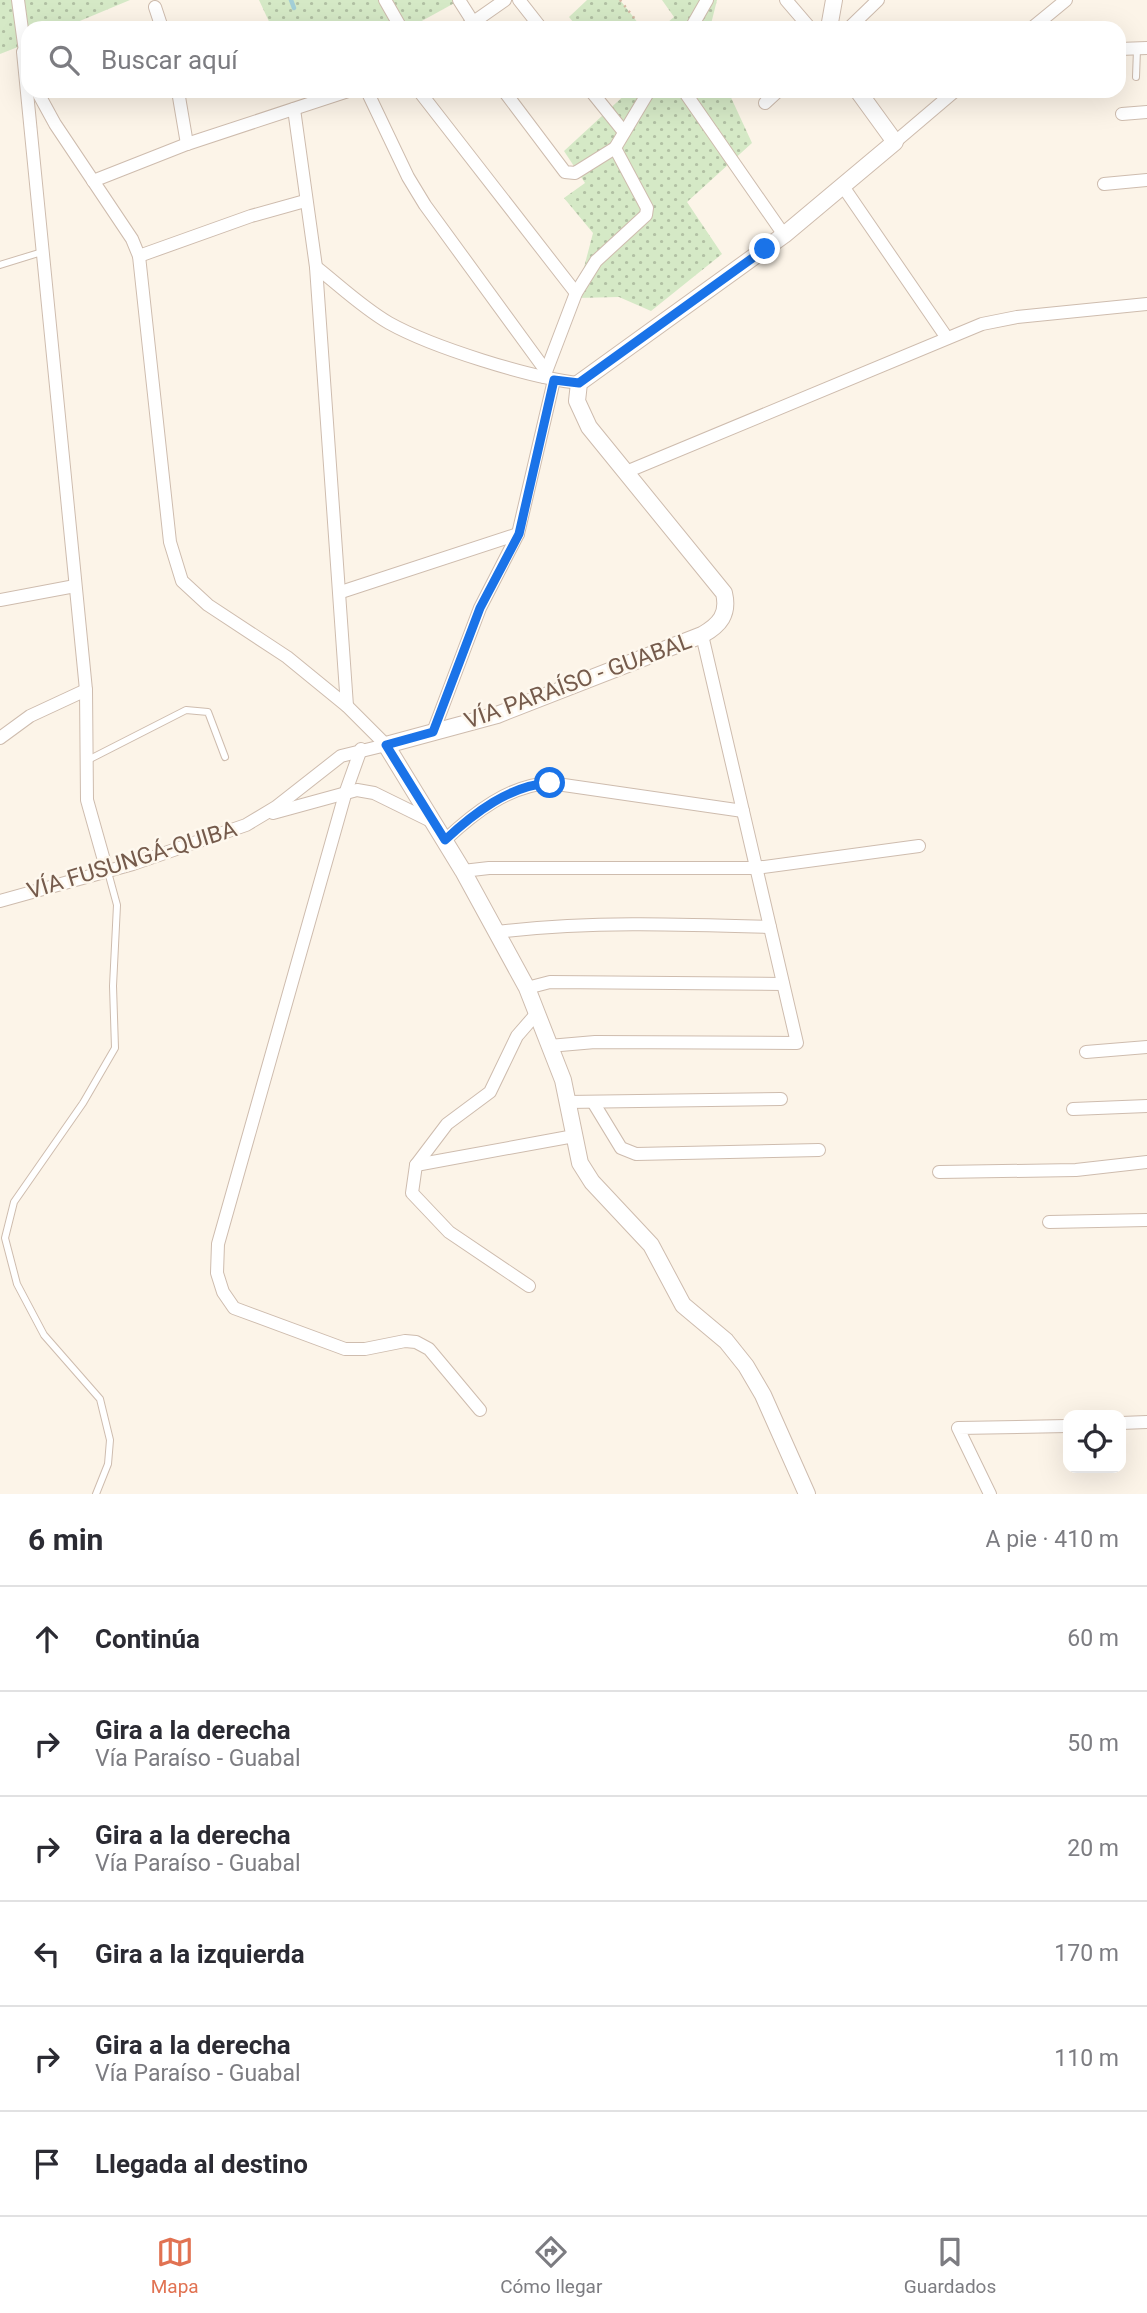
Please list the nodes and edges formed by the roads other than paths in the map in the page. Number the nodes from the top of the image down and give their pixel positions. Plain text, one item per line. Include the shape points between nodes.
1 (18, 0) edge
2 (385, 0) edge
3 (459, 0) edge
4 (505, 0) edge
5 (519, 0) edge
6 (707, 0) edge
7 (786, 0) edge
8 (834, 0) edge
9 (878, 0) edge
10 (1066, 0) edge
11 (155, 6) dead end
12 (160, 21) edge
13 (397, 21) edge
14 (467, 21) edge
15 (475, 21) edge
16 (536, 21) edge
17 (695, 21) edge
18 (804, 21) edge
19 (830, 21) edge
20 (856, 21) edge
21 (1040, 21) edge
22 (21, 31) edge
23 (1142, 49) edge
24 (1136, 77) dead end
25 (27, 98) edge
26 (41, 98) edge
27 (179, 98) edge
28 (327, 98) edge
29 (370, 98) edge
30 (424, 98) edge
31 (509, 98) edge
32 (597, 98) edge
33 (645, 98) edge
34 (689, 98) edge
35 (770, 98) edge
36 (863, 98) edge
37 (947, 98) edge
38 (765, 103) dead end
39 (295, 109) junction
40 (1147, 112) edge
41 (1122, 114) dead end
42 (624, 132) junction
43 (895, 142) junction
44 (187, 144) junction
45 (615, 148) junction
46 (1147, 180) edge
47 (93, 181) junction
48 (1104, 184) dead end
49 (842, 185) junction
50 (304, 201) junction
51 (783, 235) junction
52 (42, 252) junction
53 (139, 256) junction
54 (0, 265) edge
55 (316, 268) junction
56 (576, 293) junction
57 (1147, 304) edge
58 (947, 338) junction
59 (548, 376) junction
60 (579, 383) junction
61 (626, 472) junction
62 (519, 534) junction
63 (75, 586) junction
64 (341, 592) junction
65 (0, 600) edge
66 (702, 635) junction
67 (86, 690) junction
68 (347, 706) junction
69 (433, 732) junction
70 (0, 738) edge
71 (386, 745) junction
72 (361, 749) junction
73 (225, 757) dead end
74 (84, 762) junction
75 (346, 791) junction
76 (743, 811) junction
77 (262, 816) junction
78 (434, 822) junction
79 (445, 840) junction
80 (919, 846) dead end
81 (756, 868) junction
82 (107, 871) junction
83 (464, 872) junction
84 (0, 901) edge
85 (770, 927) junction
86 (496, 932) junction
87 (783, 984) junction
88 (527, 988) junction
89 (537, 1013) junction
90 (549, 1046) junction
91 (1147, 1047) edge
92 (1086, 1052) dead end
93 (780, 1099) dead end
94 (567, 1102) junction
95 (593, 1102) junction
96 (1147, 1106) edge
97 (1073, 1109) dead end
98 (574, 1136) junction
99 (819, 1150) dead end
100 (1147, 1162) edge
101 (416, 1165) junction
102 (940, 1172) dead end
103 (1147, 1220) edge
104 (1049, 1222) dead end
105 (528, 1286) dead end
106 (480, 1410) dead end
107 (1147, 1422) edge
108 (1126, 1423) edge
109 (1063, 1426) edge
110 (96, 1494) edge
111 (807, 1494) edge
112 (990, 1494) edge

1 - 22 street
2 - 13 street
3 - 14 street
4 - 15 street
5 - 16 street
6 - 17 street
7 - 18 street
8 - 19 street
9 - 20 street
10 - 21 street
11 - 12 street
23 - 24 lane
25 - 52 street
26 - 47 street
27 - 44 street
28 - 39 street
29 - 59 street via 425,205
30 - 56 street
31 - 45 street via 565,173 575,173
32 - 42 street
33 - 42 street
34 - 51 street
35 - 38 street
36 - 43 street
37 - 43 street
39 - 44 street
39 - 50 street
40 - 41 street
42 - 45 street
43 - 49 street
44 - 47 street
45 - 56 street via 647,208 646,215 596,261
46 - 48 street
47 - 53 street
49 - 51 street
49 - 58 street
50 - 53 street
50 - 55 street
51 - 60 street
52 - 54 lane
52 - 63 street
53 - 68 street via 170,542 182,582
55 - 59 street via 390,323 478,358
55 - 64 street
56 - 59 street
57 - 58 street via 1017,317
58 - 61 street
59 - 60 street
59 - 62 street
60 - 61 street, VÍA PARAÍSO - GUABAL via 580,410
61 - 66 street, VÍA PARAÍSO - GUABAL via 724,593 723,618
62 - 64 street
62 - 69 street via 480,608
63 - 65 street
63 - 67 street
64 - 68 street
66 - 69 street, VÍA PARAÍSO - GUABAL via 496,715
66 - 76 street
67 - 70 street via 30,716
67 - 74 street
68 - 71 street
69 - 71 street, VÍA PARAÍSO - GUABAL
71 - 72 street
71 - 78 street
72 - 75 street
72 - 77 street via 341,756
73 - 74 lane via 208,712 186,710
74 - 82 street via 87,800
75 - 77 street
75 - 78 street via 374,793
75 - 106 street via 218,1244 217,1273 234,1308 321,1342 355,1349 405,1341 429,1349
76 - 79 street via 536,783 471,816
76 - 81 street
77 - 82 street, VÍA FUSUNGÁ-QUIBA
78 - 79 street
79 - 83 street
80 - 81 street
81 - 83 street via 489,868
81 - 85 street
82 - 84 street, VÍA FUSUNGÁ-QUIBA
82 - 110 lane via 117,905 115,1048 14,1202 5,1238 17,1284 44,1335 100,1399 110,1440 108,1464
83 - 86 street
85 - 86 street via 632,923
85 - 87 street
86 - 88 street
87 - 88 street via 551,982
87 - 90 street via 797,1042
88 - 89 street
89 - 90 street
89 - 101 street via 517,1036 490,1092 447,1124
90 - 94 street
91 - 92 street
93 - 95 street
94 - 95 street
94 - 98 street
95 - 99 street via 621,1148 636,1154
96 - 97 street
98 - 101 street
98 - 111 street via 580,1163 592,1182 651,1245 682,1306 726,1341 746,1366
100 - 102 street via 1076,1170
101 - 105 street via 412,1193 449,1232
103 - 104 street
107 - 108 street
109 - 112 street via 958,1428

